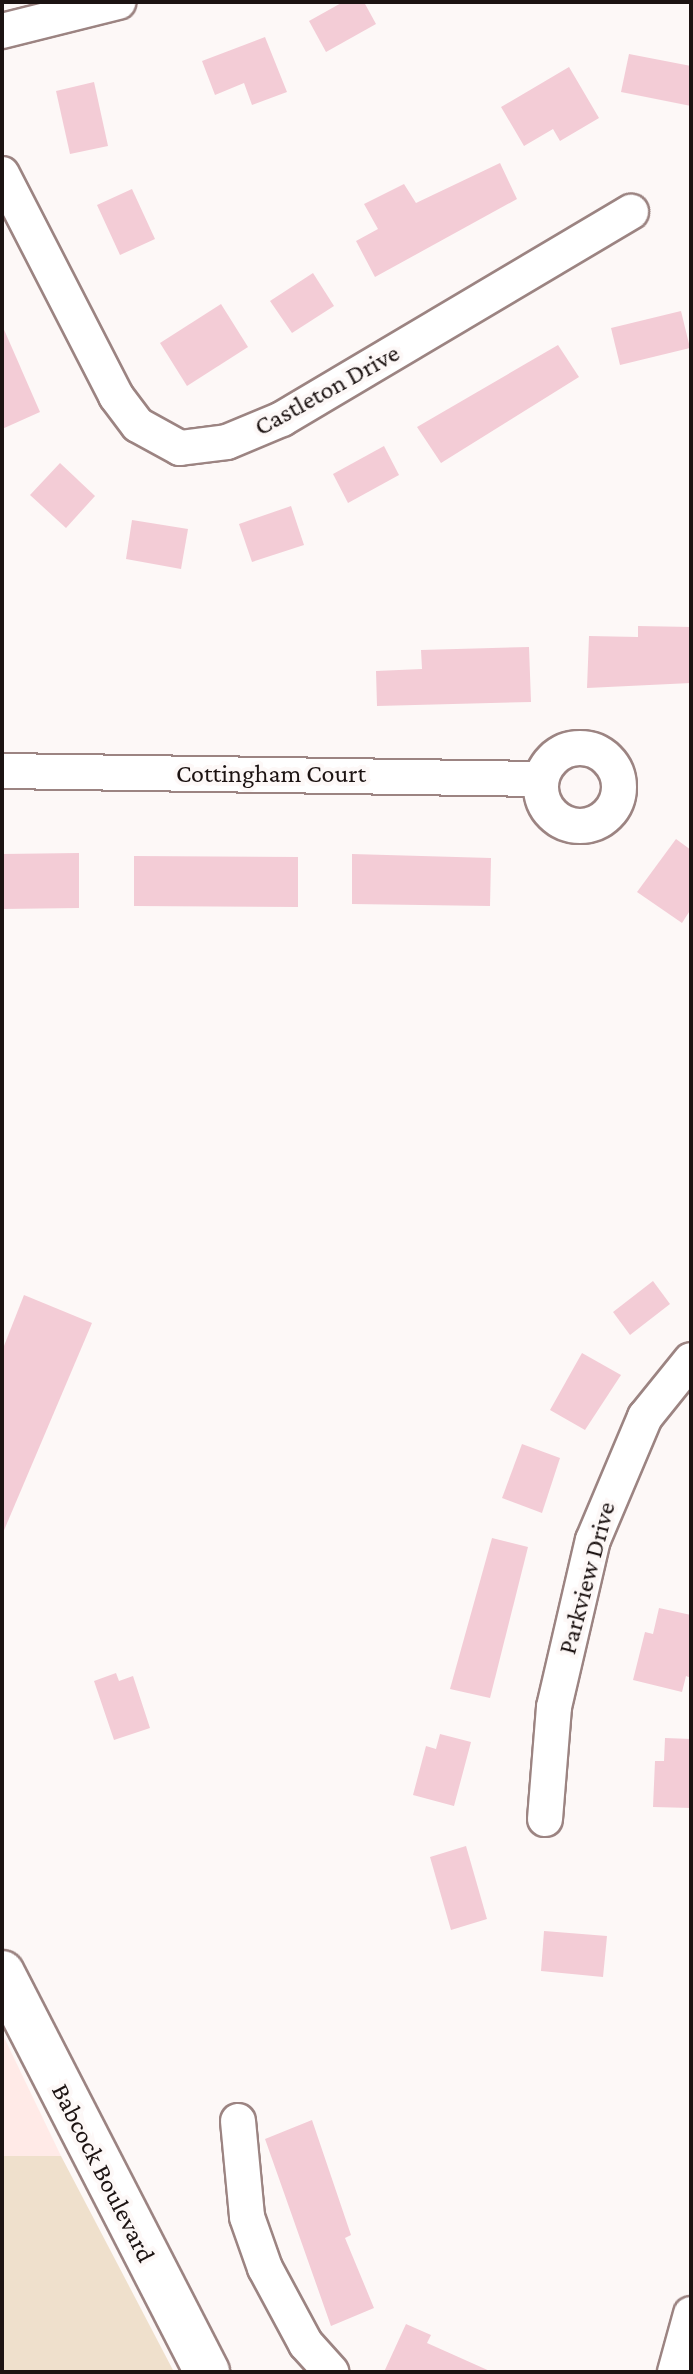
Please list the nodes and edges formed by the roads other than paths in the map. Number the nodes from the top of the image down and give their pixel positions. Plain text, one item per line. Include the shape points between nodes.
1 (118, 2) edge
2 (2, 31) edge
3 (2, 174) edge
4 (631, 212) dead end
5 (2, 771) edge
6 (539, 779) dead end
7 (691, 1360) edge
8 (545, 1819) dead end
9 (2, 1973) edge
10 (238, 2121) dead end
11 (691, 2314) edge
12 (207, 2372) edge
13 (331, 2372) edge
14 (675, 2372) edge

1 - 2 street
3 - 4 street, Castleton Drive via 116,396 138,425 180,448 227,442 282,419
5 - 6 street, Cottingham Court
7 - 8 street, Parkview Drive via 632,1441 593,1540 554,1707
9 - 12 main road, Babcock Boulevard
10 - 13 street via 247,2217 265,2268 306,2344
11 - 14 street

